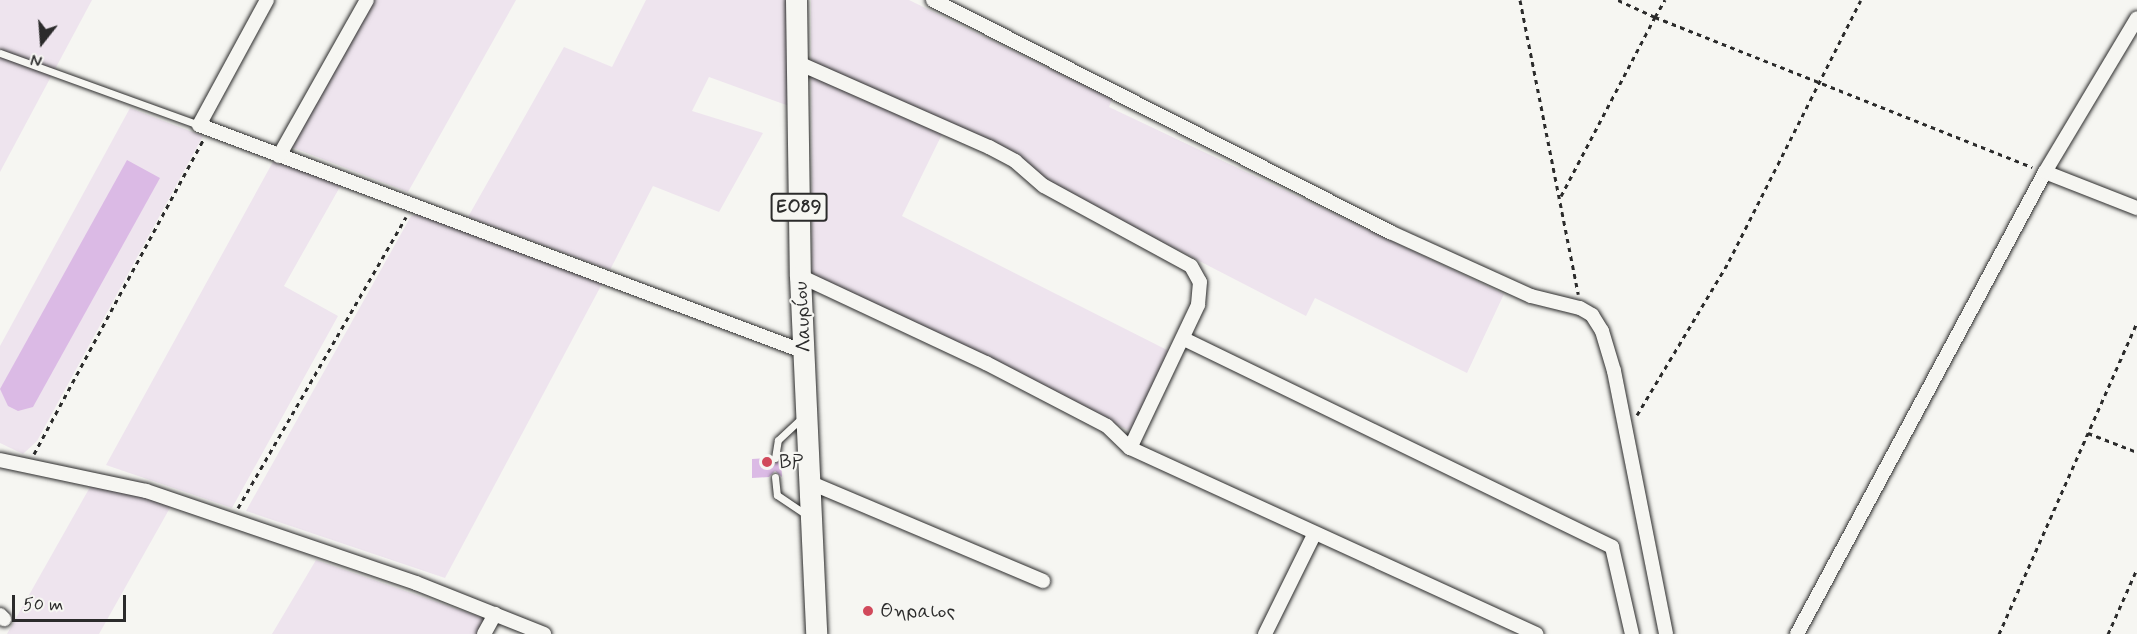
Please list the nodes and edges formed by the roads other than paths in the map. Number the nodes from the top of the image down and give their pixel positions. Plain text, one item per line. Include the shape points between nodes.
1 (267, 0) edge
2 (367, 0) edge
3 (796, 0) edge
4 (933, 0) edge
5 (2137, 18) edge
6 (0, 53) edge
7 (796, 62) junction
8 (204, 127) junction
9 (279, 156) junction
10 (2045, 172) junction
11 (2137, 208) edge
12 (800, 276) junction
13 (1184, 339) junction
14 (805, 352) junction
15 (808, 413) junction
16 (1130, 448) junction
17 (775, 458) dead end
18 (0, 460) edge
19 (775, 477) dead end
20 (811, 483) junction
21 (812, 518) junction
22 (1314, 535) junction
23 (1043, 581) dead end
24 (495, 614) junction
25 (484, 634) edge
26 (544, 634) edge
27 (816, 634) edge
28 (1265, 634) edge
29 (1536, 634) edge
30 (1632, 634) edge
31 (1666, 634) edge
32 (1797, 634) edge

1 - 8 street
2 - 9 street
3 - 7 main road, Λαυρίου / ΕΟ89
4 - 31 street via 1390,232 1531,296 1580,308 1602,331
5 - 10 street
6 - 8 lane
7 - 12 main road, Λαυρίου / ΕΟ89
7 - 13 street via 998,152 1044,186 1191,266 1200,282 1198,306
8 - 9 street
9 - 14 street
10 - 11 street
10 - 32 street
12 - 14 main road, Λαυρίου / ΕΟ89
12 - 16 street via 986,363 1107,426
13 - 16 street
13 - 30 street via 1612,547
14 - 15 main road, Λαυρίου / ΕΟ89
15 - 17 lane via 784,431
15 - 20 main road, Λαυρίου / ΕΟ89
16 - 22 street
18 - 24 street via 146,491
19 - 21 lane via 783,502
20 - 21 main road, Λαυρίου / ΕΟ89
20 - 23 street
21 - 27 main road, Λαυρίου / ΕΟ89
22 - 28 street
22 - 29 street
24 - 25 street
24 - 26 street

